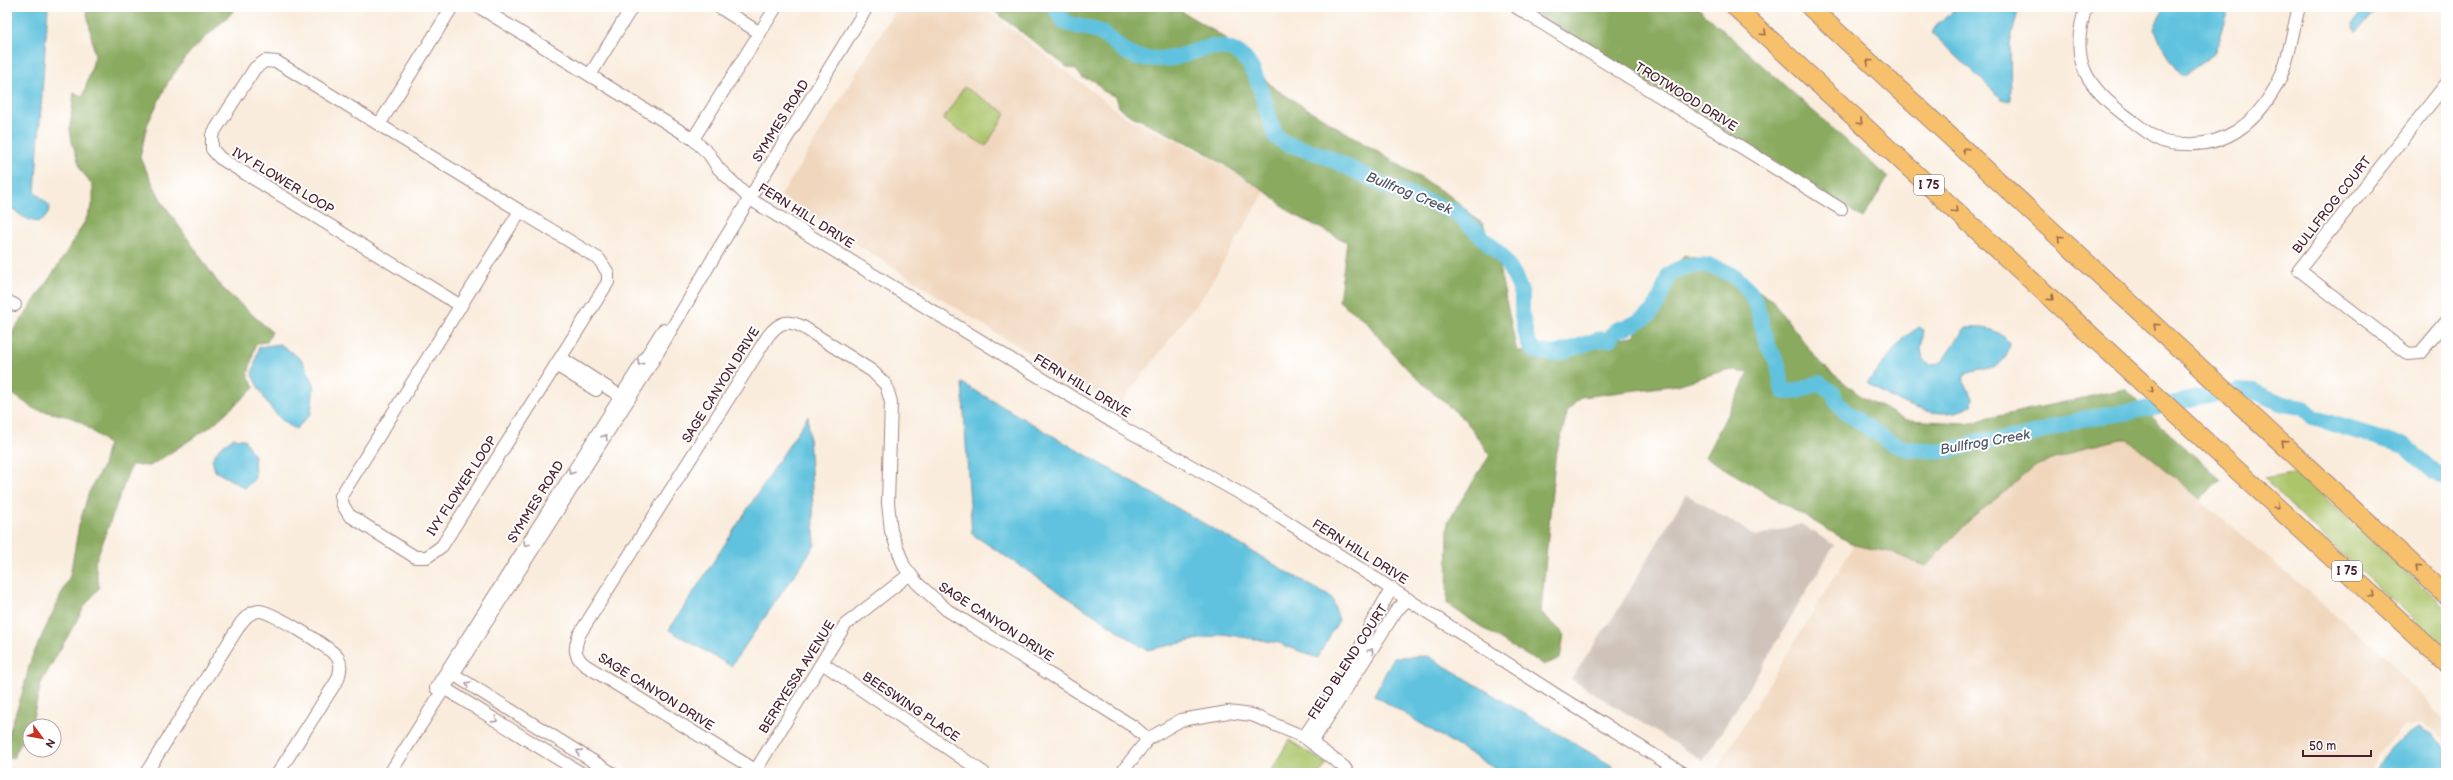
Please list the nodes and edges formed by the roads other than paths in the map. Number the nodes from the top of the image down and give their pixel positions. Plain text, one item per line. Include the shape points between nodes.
1 (452, 7) edge
2 (479, 7) edge
3 (632, 7) edge
4 (719, 7) edge
5 (776, 7) edge
6 (867, 7) edge
7 (1516, 7) edge
8 (1735, 7) edge
9 (1810, 7) edge
10 (2086, 7) edge
11 (2299, 7) edge
12 (760, 33) junction
13 (590, 75) junction
14 (2446, 84) edge
15 (380, 124) junction
16 (694, 139) junction
17 (750, 199) junction
18 (1841, 209) dead end
19 (520, 211) junction
20 (461, 306) junction
21 (2446, 322) edge
22 (558, 362) junction
23 (622, 402) junction
24 (910, 574) junction
25 (1392, 588) junction
26 (2446, 595) edge
27 (1408, 599) junction
28 (822, 663) junction
29 (2446, 663) edge
30 (450, 673) junction
31 (442, 687) junction
32 (1148, 739) junction
33 (1308, 739) junction
34 (757, 772) edge
35 (146, 773) edge
36 (278, 773) edge
37 (383, 773) edge
38 (390, 773) edge
39 (581, 773) edge
40 (612, 773) edge
41 (984, 773) edge
42 (1121, 773) edge
43 (1348, 773) edge
44 (1683, 773) edge

1 - 15 street
2 - 13 street, FERN HILL DRIVE
3 - 13 street
4 - 12 street
5 - 12 street
6 - 17 street, SYMMES ROAD
7 - 18 street, TROTWOOD DRIVE
8 -> 29 highway, I 75
26 -> 9 highway
10 - 11 street via 2078,35 2079,52 2088,77 2098,94 2111,106 2163,141 2197,145 2212,144 2227,138 2260,110 2279,82
12 - 16 street
13 - 16 street, FERN HILL DRIVE
14 - 21 street, BULLFROG COURT via 2299,270 2408,354 2420,353
15 - 19 street, IVY FLOWER LOOP
15 - 20 street, IVY FLOWER LOOP via 277,62 265,61 255,68 212,135 212,149 220,158
16 - 17 street, FERN HILL DRIVE via 718,168
17 - 23 street, SYMMES ROAD
17 - 25 street, FERN HILL DRIVE via 1116,424 1261,505
19 - 20 street, IVY FLOWER LOOP
19 - 22 street, IVY FLOWER LOOP via 599,260 608,273 606,286
20 - 22 street, IVY FLOWER LOOP via 341,496 349,515 409,554 427,557 438,551
22 - 23 street
23 - 30 street, SYMMES ROAD
24 - 28 street, BERRYESSA AVENUE via 845,625
24 - 32 street, SAGE CANYON DRIVE via 925,592 947,610 1134,727
24 - 34 street, SAGE CANYON DRIVE via 895,543 889,516 892,402 886,385 872,371 803,327 794,323 779,324 768,336 579,636 575,651 577,658 585,665
25 - 27 street, FERN HILL DRIVE
25 - 33 street, FIELD BLEND COURT via 1371,624 1351,668
33 -> 27 street, FIELD BLEND COURT via 1396,611
27 - 44 street, FERN HILL DRIVE
28 - 34 street, BERRYESSA AVENUE
28 - 41 street, BEESWING PLACE
30 - 31 street, SYMMES ROAD
40 -> 30 street
31 - 37 street, SYMMES ROAD
31 - 38 street, SYMMES ROAD
31 -> 39 street
32 - 33 street via 1181,720 1228,712 1252,715
32 - 42 street
33 - 43 street
35 - 36 street via 241,623 246,616 259,611 271,614 333,652 340,662 341,670 338,679

